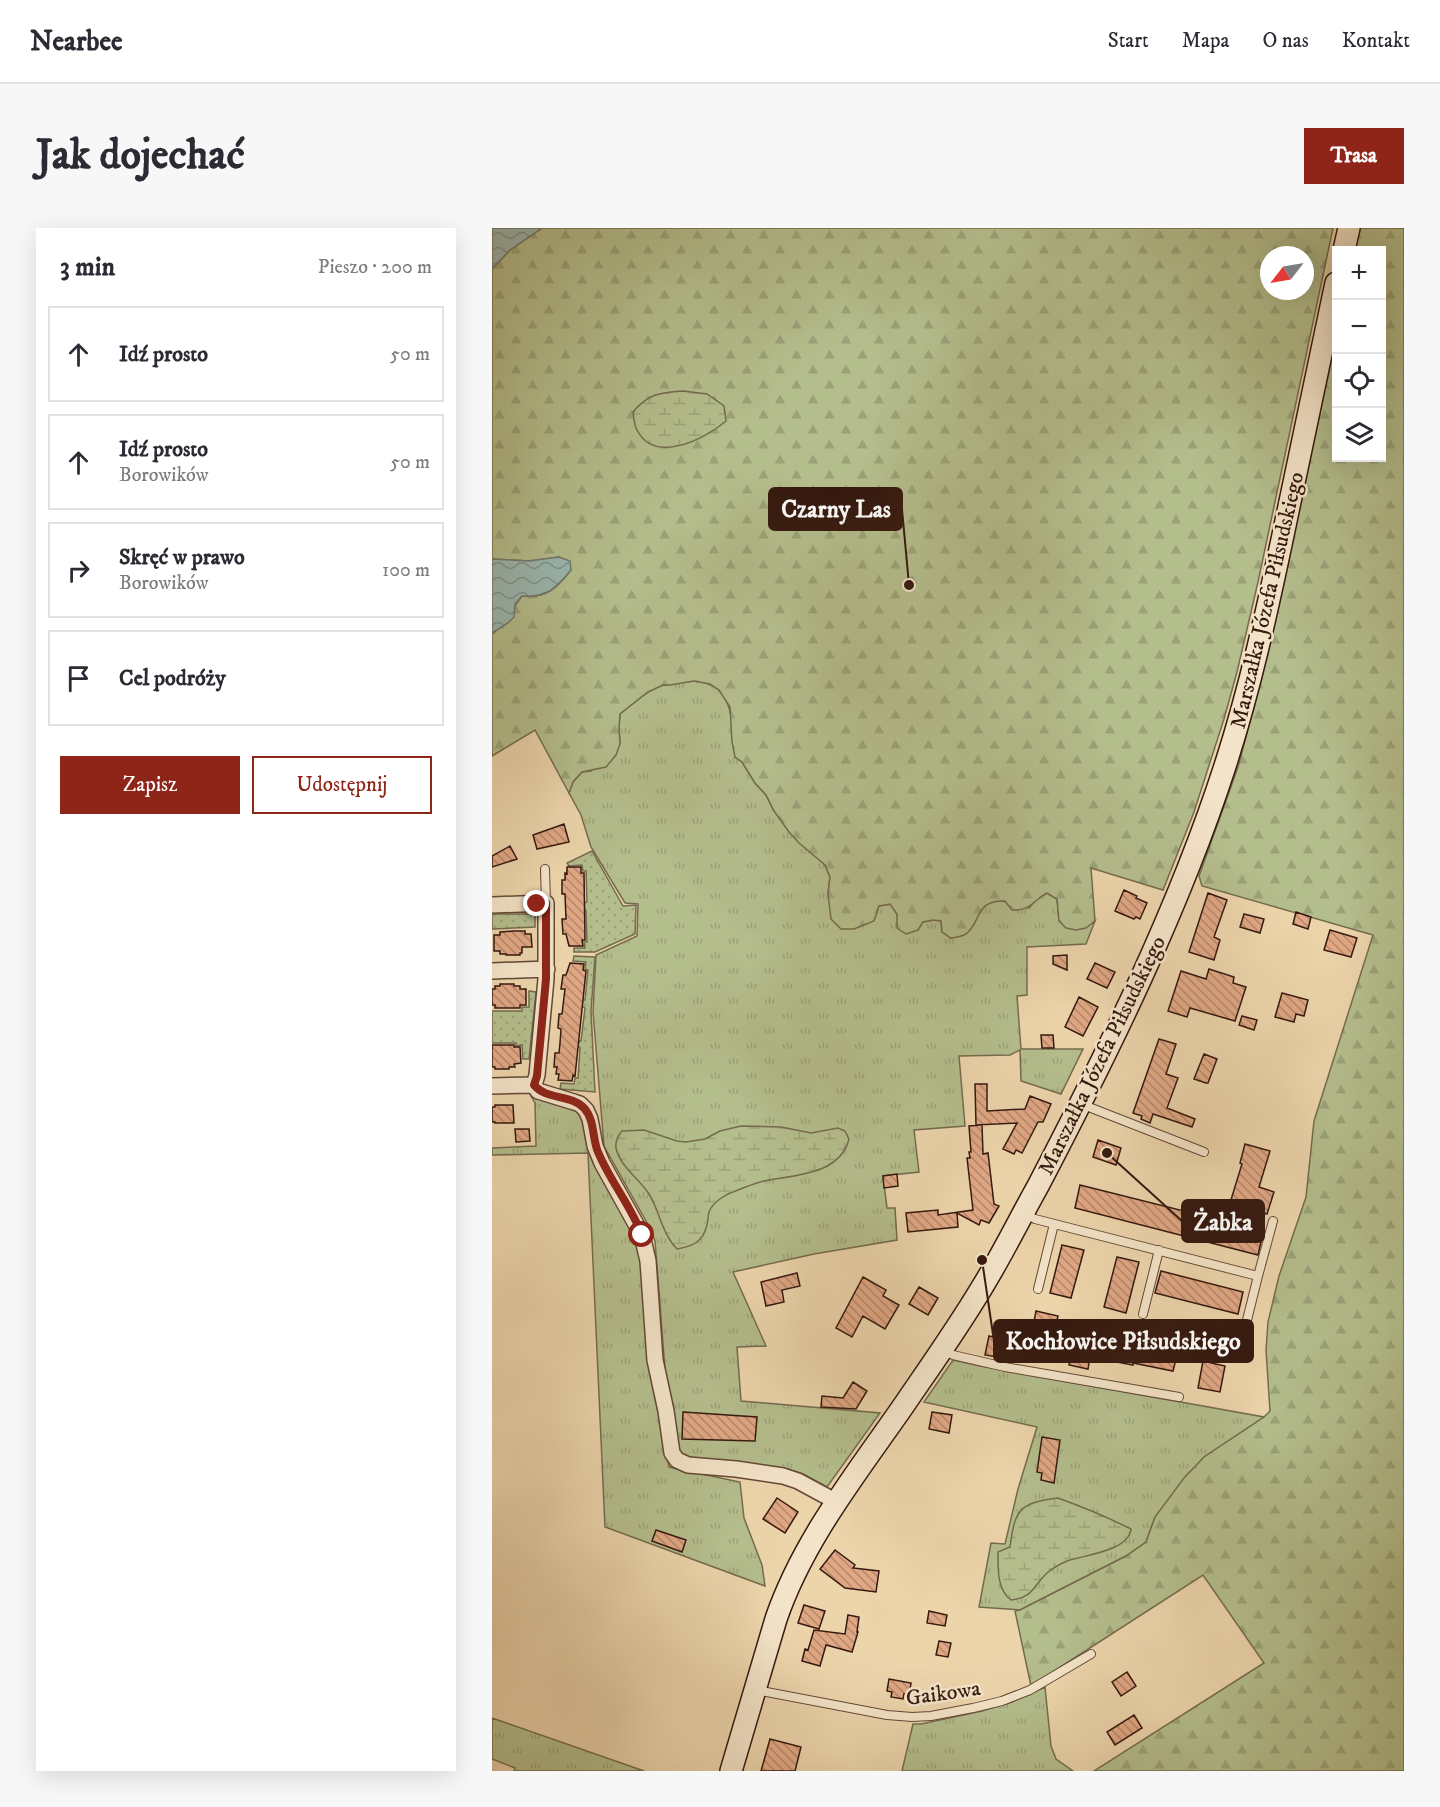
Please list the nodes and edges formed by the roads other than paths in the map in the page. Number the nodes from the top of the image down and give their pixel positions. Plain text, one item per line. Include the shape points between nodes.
1 (1349, 228) edge
2 (1345, 246) edge
3 (1332, 300) edge
4 (545, 869) dead end
5 (546, 903) junction
6 (492, 905) edge
7 (547, 969) junction
8 (492, 970) edge
9 (534, 1085) junction
10 (492, 1086) edge
11 (1080, 1103) junction
12 (1204, 1152) dead end
13 (1023, 1213) junction
14 (1273, 1221) dead end
15 (1054, 1224) junction
16 (1159, 1251) junction
17 (1258, 1276) junction
18 (1038, 1289) dead end
19 (1143, 1314) dead end
20 (1245, 1328) dead end
21 (942, 1350) junction
22 (1179, 1397) dead end
23 (837, 1502) junction
24 (1090, 1654) dead end
25 (754, 1690) junction
26 (731, 1771) edge

1 - 2 street
3 - 11 street, Marszałka Józefa Piłsudskiego via 1260,639 1226,764 1168,917
4 - 5 lane
5 - 6 street
5 - 7 street
7 - 8 street
7 - 9 street
9 - 10 street
9 - 23 street via 538,1091 574,1102 586,1110 603,1163 639,1226 646,1245 655,1360 672,1453 677,1460 688,1466 783,1476
11 - 12 lane
11 - 13 street, Marszałka Józefa Piłsudskiego
13 - 15 lane
13 - 21 street, Marszałka Józefa Piłsudskiego
14 - 17 lane
15 - 16 lane
15 - 18 lane
16 - 17 lane
16 - 19 lane
17 - 20 lane
21 - 22 lane via 1005,1367
21 - 23 street, Marszałka Józefa Piłsudskiego
23 - 25 street, Marszałka Józefa Piłsudskiego via 791,1580
24 - 25 lane, Gaikowa via 1030,1690 931,1716 887,1715
25 - 26 street, Marszałka Józefa Piłsudskiego

